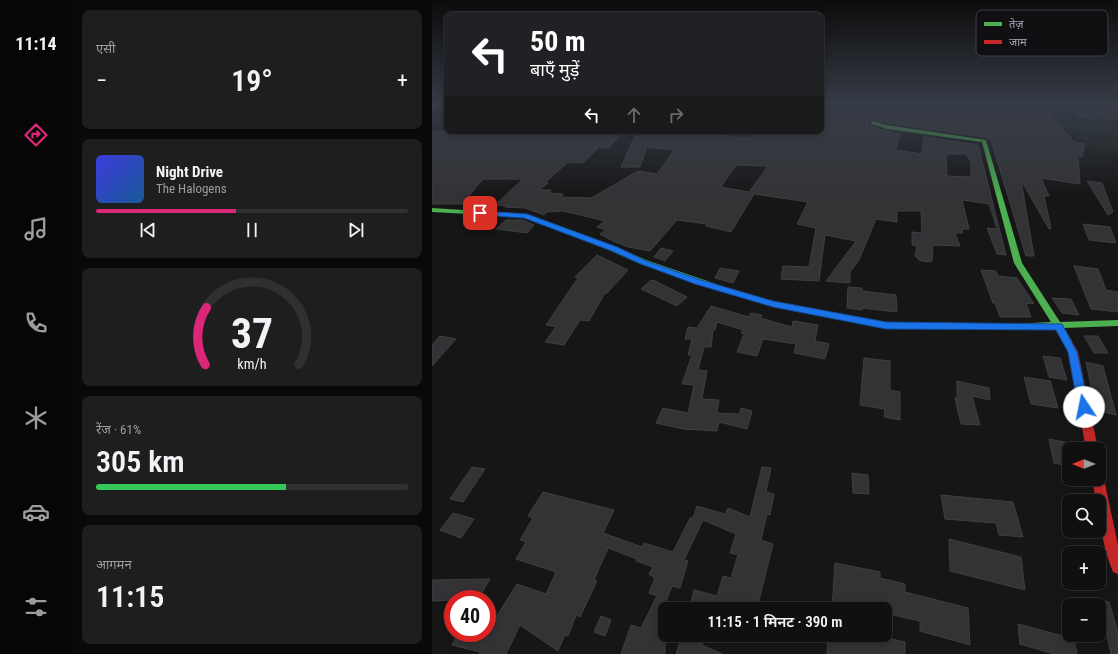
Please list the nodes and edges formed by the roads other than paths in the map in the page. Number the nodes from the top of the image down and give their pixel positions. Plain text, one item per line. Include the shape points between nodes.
1 (942, 136) edge
2 (432, 210) edge
3 (1118, 323) edge
4 (1059, 326) junction
5 (1091, 442) edge
6 (1099, 486) edge
7 (1118, 567) edge

1 - 4 main road via 984,142 1018,263
2 - 4 main road via 525,216 698,282 773,304 886,325
3 - 4 main road
4 - 5 main road via 1072,352
6 - 7 main road

